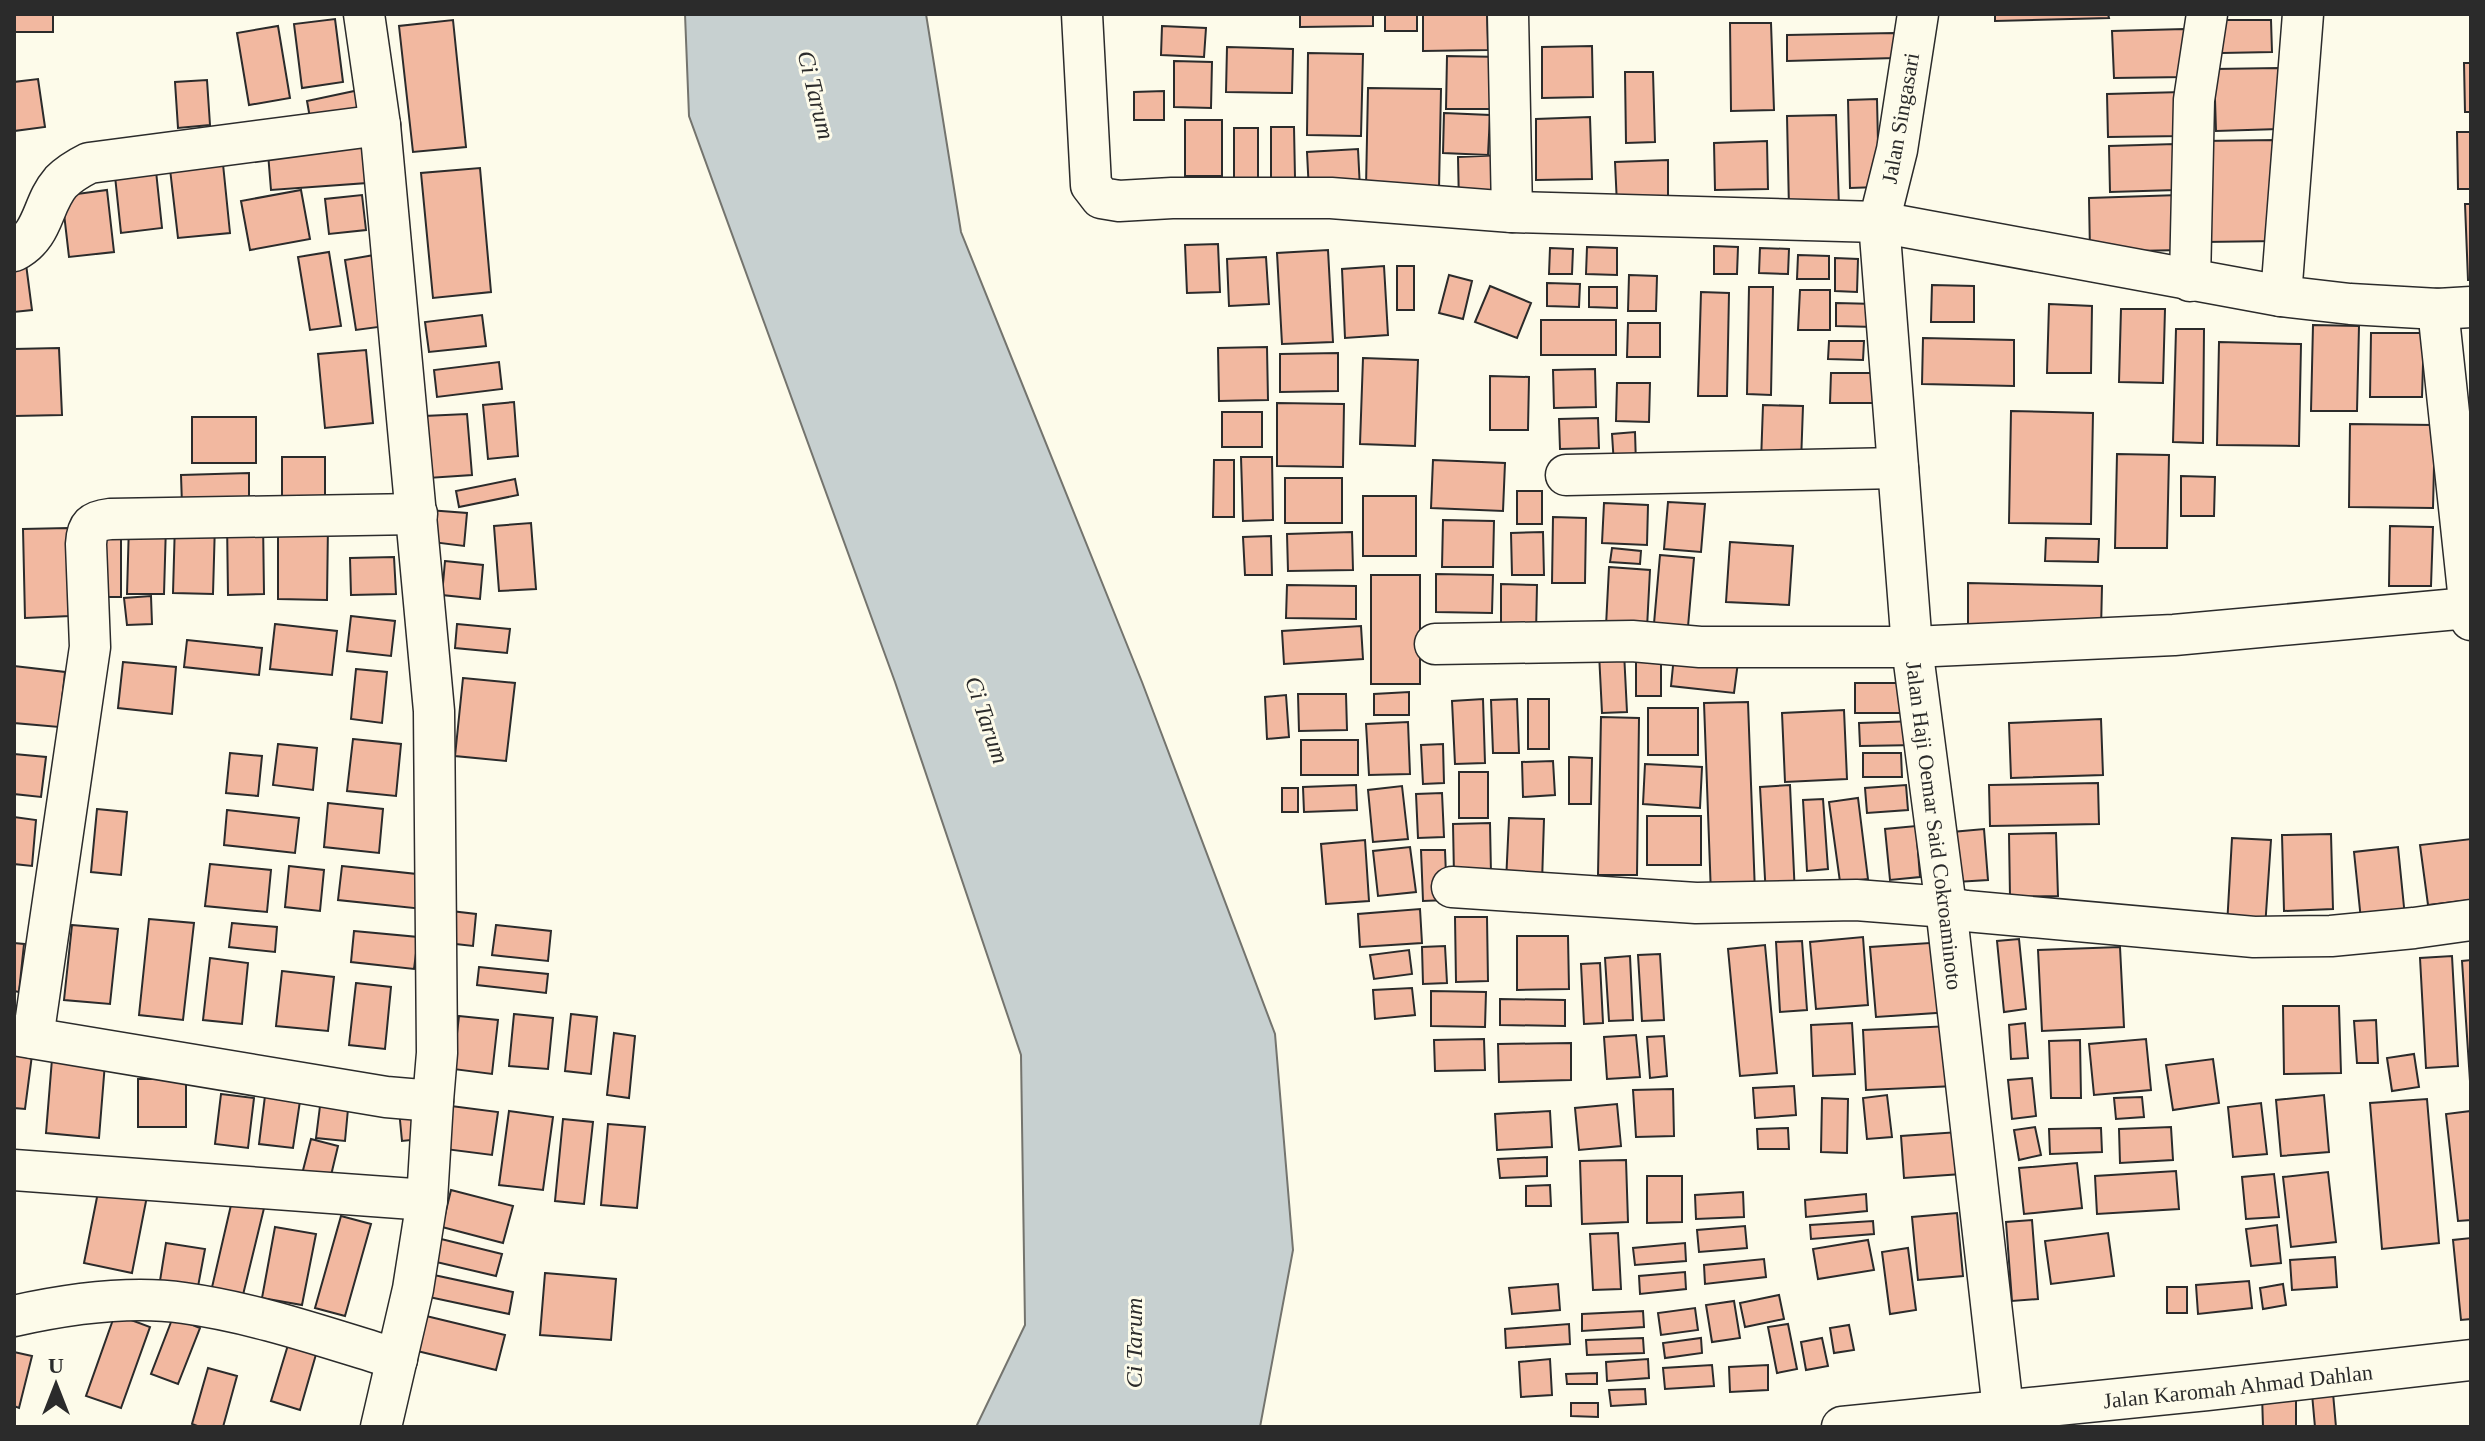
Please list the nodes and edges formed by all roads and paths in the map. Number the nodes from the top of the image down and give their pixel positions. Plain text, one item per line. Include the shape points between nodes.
1 (364, 14) edge
2 (1082, 14) edge
3 (1508, 14) edge
4 (1918, 14) edge
5 (2207, 14) edge
6 (2303, 14) edge
7 (380, 125) junction
8 (1512, 212) junction
9 (1879, 222) junction
10 (14, 251) edge
11 (2190, 281) junction
12 (2281, 296) junction
13 (2455, 308) edge
14 (1898, 468) junction
15 (1566, 475) dead end
16 (417, 514) junction
17 (2470, 614) edge
18 (1435, 644) dead end
19 (1912, 647) junction
20 (1452, 887) dead end
21 (1946, 907) junction
22 (2471, 920) edge
23 (24, 1036) edge
24 (433, 1101) junction
25 (14, 1170) edge
26 (427, 1200) junction
27 (14, 1316) edge
28 (397, 1359) junction
29 (2471, 1360) edge
30 (2004, 1418) edge
31 (381, 1427) edge
32 (1842, 1427) edge

1 - 7 street
2 - 8 street via 1091,185 1101,198 1331,198
3 - 8 street
4 - 9 street, Jalan Singasari via 1897,150
5 - 11 street via 2194,100
6 - 12 street
7 - 10 street via 89,163 60,183 28,244
7 - 16 street
8 - 9 street
9 - 11 street
9 - 14 street, Jalan Haji Oemar Said Cokroaminoto
11 - 12 street
12 - 13 street
13 - 17 street
14 - 15 street
14 - 19 street, Jalan Haji Oemar Said Cokroaminoto
16 - 23 street via 110,519 94,521 87,529 90,647
16 - 24 street via 434,711
17 - 19 street
18 - 19 street via 1632,641 1700,647
19 - 21 street, Jalan Haji Oemar Said Cokroaminoto
20 - 21 street via 1696,903 1856,900
21 - 22 street via 2254,937 2331,936
21 - 30 street, Jalan Haji Oemar Said Cokroaminoto
23 - 24 street
24 - 26 street
25 - 26 street
26 - 28 street
27 - 28 street via 114,1301 182,1303 253,1316
28 - 31 street
29 - 30 street, Jalan Karomah Ahmad Dahlan
30 - 32 street, Jalan Karomah Ahmad Dahlan

